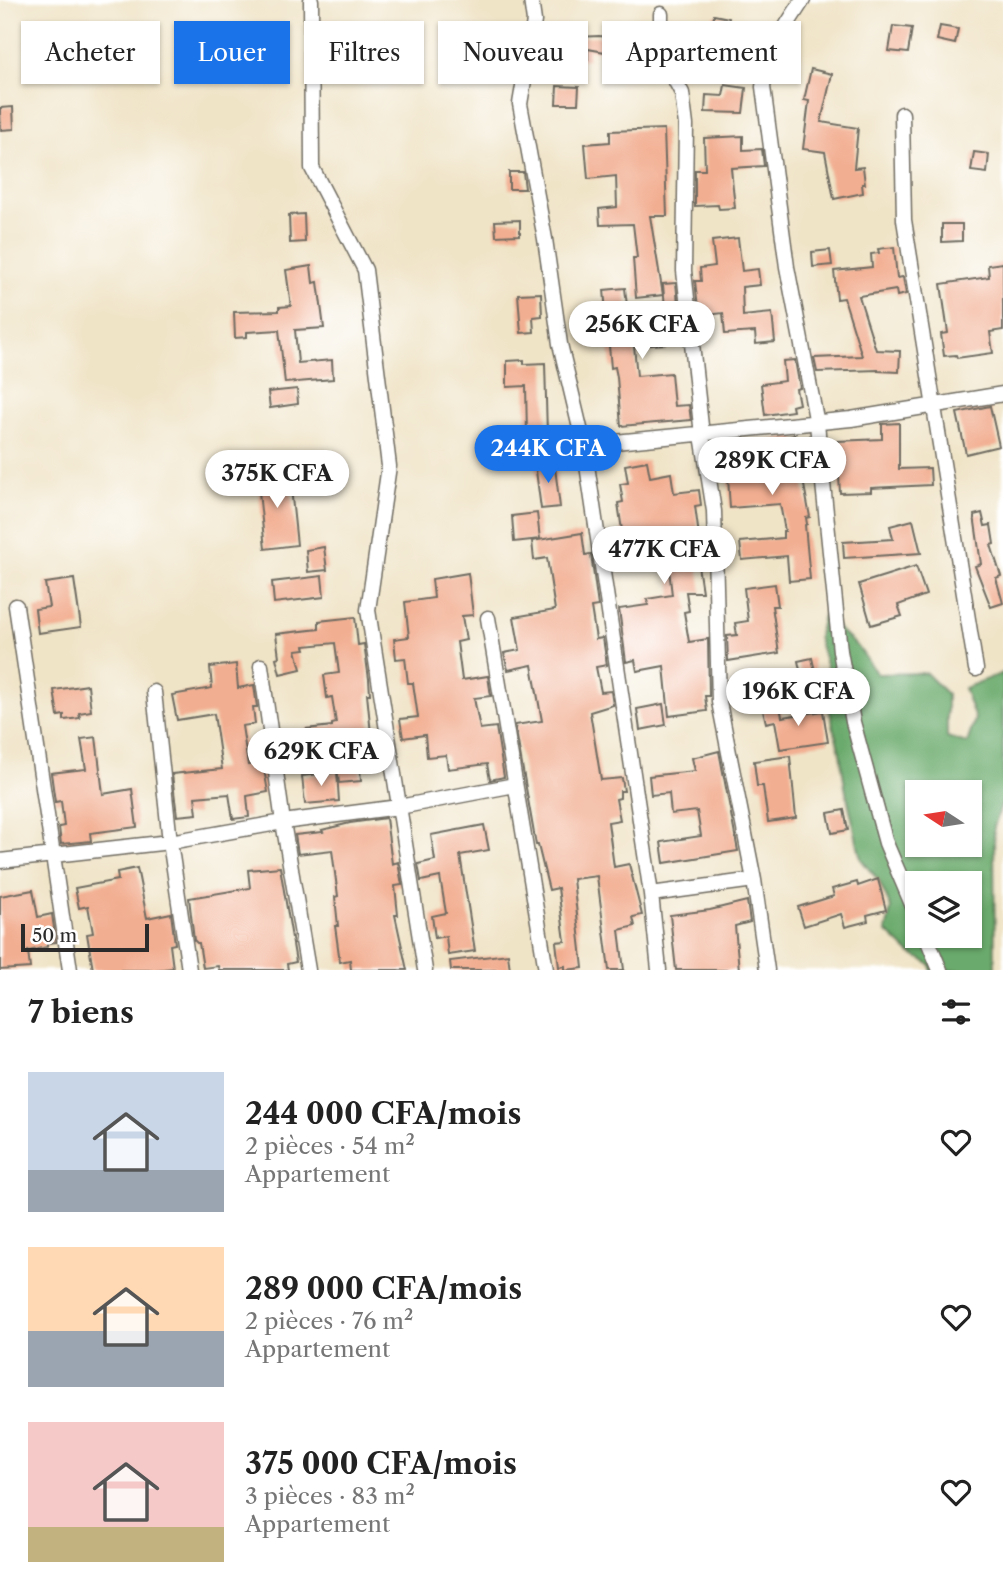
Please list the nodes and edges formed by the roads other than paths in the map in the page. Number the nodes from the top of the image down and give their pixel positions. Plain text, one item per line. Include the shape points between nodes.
1 (311, 0) edge
2 (531, 0) edge
3 (803, 0) edge
4 (661, 14) dead end
5 (902, 114) dead end
6 (1003, 394) edge
7 (933, 406) junction
8 (817, 424) junction
9 (702, 435) junction
10 (584, 445) junction
11 (506, 458) dead end
12 (16, 606) dead end
13 (488, 618) dead end
14 (261, 666) dead end
15 (976, 669) dead end
16 (154, 692) dead end
17 (515, 785) junction
18 (399, 807) junction
19 (283, 822) junction
20 (170, 842) junction
21 (51, 856) junction
22 (0, 861) edge
23 (754, 880) junction
24 (905, 888) edge
25 (651, 894) junction
26 (931, 948) edge
27 (69, 970) edge
28 (190, 970) edge
29 (308, 970) edge
30 (425, 970) edge
31 (546, 970) edge
32 (659, 970) edge
33 (767, 970) edge
34 (940, 970) edge

1 - 18 street via 312,168 365,270 389,466 369,610
2 - 10 street via 534,21 520,104 560,344
3 - 8 street via 766,62 763,87 787,267
4 - 9 street via 661,57 682,93 686,125 684,271
5 - 7 street via 904,220
6 - 7 street
7 - 8 street
7 - 15 street
8 - 9 street
8 - 24 street via 840,651 853,722 886,843
9 - 10 street
9 - 23 street via 714,510 719,702
10 - 11 street
10 - 25 street
12 - 21 street
13 - 17 street
14 - 19 street
16 - 20 street
17 - 18 street
17 - 31 street
18 - 19 street
18 - 30 street
19 - 20 street
19 - 29 street
20 - 21 street
20 - 28 street
21 - 22 street
21 - 27 street
23 - 25 street
23 - 33 street
25 - 32 street
26 - 34 street

